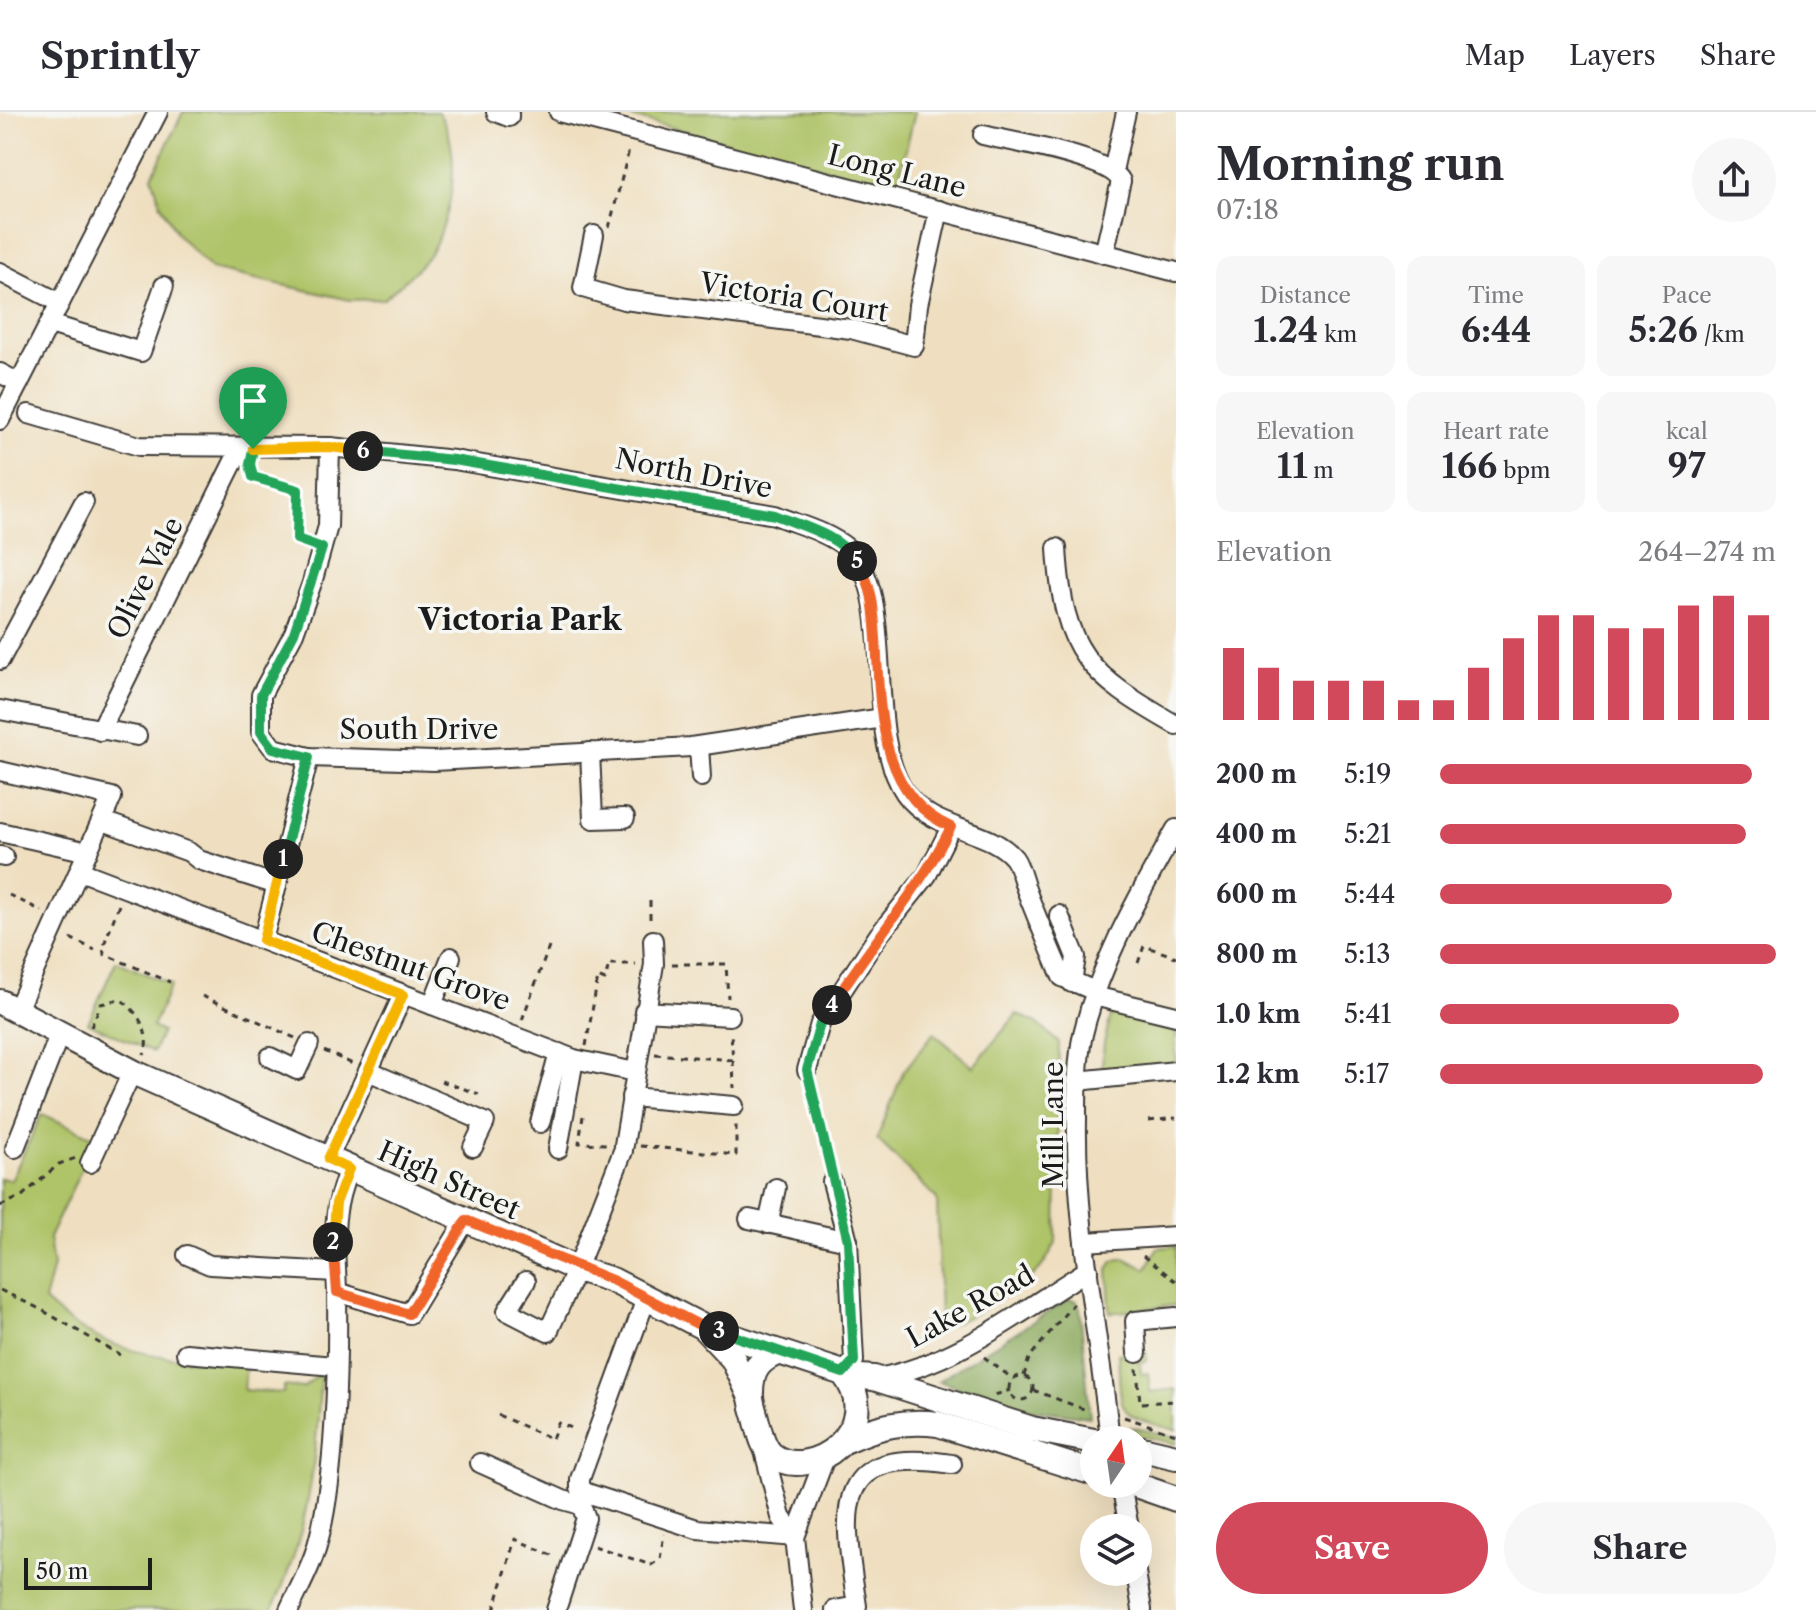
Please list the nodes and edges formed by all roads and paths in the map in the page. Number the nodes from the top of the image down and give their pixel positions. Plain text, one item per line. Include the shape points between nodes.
1 (158, 112) edge
2 (496, 112) edge
3 (509, 112) edge
4 (559, 112) edge
5 (1126, 112) edge
6 (633, 133) junction
7 (983, 135) dead end
8 (1113, 171) junction
9 (939, 210) junction
10 (594, 235) joint
11 (1104, 254) junction
12 (0, 272) edge
13 (1176, 272) edge
14 (164, 286) dead end
15 (60, 303) junction
16 (50, 324) junction
17 (0, 373) edge
18 (19, 383) junction
19 (29, 414) dead end
20 (0, 420) edge
21 (330, 447) junction
22 (247, 449) junction
23 (84, 502) dead end
24 (322, 548) junction
25 (1057, 548) dead end
26 (0, 660) edge
27 (0, 710) edge
28 (883, 718) junction
29 (1176, 725) edge
30 (100, 731) junction
31 (137, 736) dead end
32 (699, 746) junction
33 (590, 752) junction
34 (309, 757) junction
35 (0, 771) edge
36 (701, 777) dead end
37 (625, 818) dead end
38 (103, 821) junction
39 (951, 827) junction
40 (1176, 829) edge
41 (0, 832) edge
42 (88, 852) junction
43 (80, 871) junction
44 (277, 885) junction
45 (125, 889) junction
46 (9, 895) dead end
47 (650, 901) dead end
48 (1059, 915) dead end
49 (56, 925) junction
50 (652, 933) joint
51 (263, 940) junction
52 (549, 947) dead end
53 (95, 950) dead end
54 (451, 957) dead end
55 (1176, 957) edge
56 (1138, 963) dead end
57 (170, 982) dead end
58 (1072, 983) junction
59 (1095, 994) junction
60 (403, 995) junction
61 (202, 996) dead end
62 (432, 1005) junction
63 (8, 1007) edge
64 (644, 1011) junction
65 (730, 1016) dead end
66 (1176, 1016) edge
67 (60, 1033) junction
68 (517, 1035) junction
69 (309, 1044) junction
70 (82, 1047) junction
71 (566, 1056) junction
72 (270, 1057) dead end
73 (733, 1060) dead end
74 (807, 1070) joint
75 (368, 1071) junction
76 (1176, 1071) edge
77 (635, 1072) junction
78 (134, 1073) junction
79 (441, 1081) dead end
80 (1077, 1081) junction
81 (470, 1092) joint
82 (631, 1097) junction
83 (586, 1103) dead end
84 (734, 1106) junction
85 (454, 1109) junction
86 (1176, 1118) edge
87 (1149, 1121) dead end
88 (540, 1123) dead end
89 (473, 1147) dead end
90 (15, 1148) dead end
91 (623, 1148) junction
92 (558, 1149) dead end
93 (90, 1163) joint
94 (338, 1164) junction
95 (832, 1182) joint
96 (776, 1188) dead end
97 (0, 1206) edge
98 (749, 1219) dead end
99 (466, 1220) junction
100 (768, 1224) junction
101 (1176, 1236) edge
102 (848, 1241) junction
103 (1085, 1242) junction
104 (1124, 1242) junction
105 (187, 1255) dead end
106 (577, 1269) junction
107 (1088, 1270) junction
108 (335, 1272) junction
109 (526, 1281) dead end
110 (1176, 1281) edge
111 (0, 1290) edge
112 (337, 1292) junction
113 (647, 1296) junction
114 (1091, 1297) junction
115 (1176, 1317) edge
116 (703, 1327) junction
117 (968, 1345) junction
118 (780, 1352) junction
119 (186, 1353) dead end
120 (1137, 1353) joint
121 (120, 1355) dead end
122 (334, 1366) junction
123 (844, 1374) junction
124 (1024, 1376) junction
125 (874, 1378) junction
126 (1013, 1379) junction
127 (1033, 1390) junction
128 (750, 1395) junction
129 (1176, 1401) edge
130 (1106, 1402) junction
131 (498, 1415) dead end
132 (1109, 1426) edge
133 (575, 1429) dead end
134 (1176, 1434) edge
135 (1080, 1438) edge
136 (761, 1439) junction
137 (847, 1440) junction
138 (1152, 1451) edge
139 (826, 1455) junction
140 (1176, 1457) edge
141 (480, 1463) dead end
142 (952, 1464) dead end
143 (1080, 1469) edge
144 (1152, 1491) edge
145 (583, 1492) junction
146 (1176, 1499) edge
147 (666, 1519) junction
148 (795, 1537) junction
149 (578, 1540) junction
150 (571, 1563) junction
151 (1138, 1586) edge
152 (289, 1610) edge
153 (494, 1610) edge
154 (556, 1610) edge
155 (803, 1610) edge
156 (835, 1610) edge
157 (1142, 1610) edge

1 - 15 street
2 - 3 street via 509,117
4 - 6 street, Long Lane
5 - 8 street
6 - 9 street, Long Lane
6 - 10 path via 608,233
7 - 8 street
8 - 11 street via 1121,181
9 - 10 street, Victoria Court via 914,346 851,329 624,300 583,288
9 - 11 street, Long Lane
11 - 13 street, Long Lane
12 - 15 street
14 - 16 street via 141,352
15 - 16 street
16 - 18 street
17 - 18 street
18 - 20 street
19 - 22 street, North Drive via 139,446
21 - 22 street, North Drive
21 - 24 street, South Drive via 328,526
21 - 28 street, North Drive via 454,460 650,491 775,515 825,534 849,550 866,574
22 - 24 path via 253,477 298,490 297,539
22 - 30 street, Olive Vale
23 - 26 street
24 - 34 street, South Drive via 294,633 261,695 259,713 261,732 273,748
25 - 29 street via 1062,604 1086,658 1115,688
27 - 30 street
28 - 32 street, South Drive
28 - 39 street, North Drive via 895,773 906,794 934,820
30 - 31 street
32 - 33 street, South Drive
32 - 36 street
33 - 34 street, South Drive via 434,761
33 - 37 street via 593,819
34 - 44 street
35 - 38 street via 112,797
38 - 42 street
38 - 44 street
39 - 58 street, North Drive via 1014,858 1062,977
39 - 74 street via 927,875 878,936 820,1024
40 - 59 street, Mill Lane via 1118,935
41 - 42 street
42 - 43 street
43 - 45 street, Chestnut Grove
43 - 49 street
44 - 51 street
45 - 51 street, Chestnut Grove
45 - 57 path via 104,954
46 - 49 path
47 - 50 path
48 - 58 street via 1076,957
49 - 53 path
49 - 63 street
50 - 64 street via 654,964
51 - 60 street, Chestnut Grove
52 - 68 path
54 - 62 street
55 - 56 path via 1144,946
58 - 59 street
59 - 66 street
59 - 80 street, Mill Lane
60 - 62 street, Chestnut Grove
60 - 75 street
61 - 69 path
62 - 68 street, Chestnut Grove
63 - 67 main road, High Street
64 - 65 street
64 - 77 street
67 - 70 main road, High Street
67 - 90 street
68 - 71 street, Chestnut Grove
69 - 72 street via 297,1070
69 - 75 path
70 - 78 main road, High Street
70 - 78 path via 101,1004 120,999 147,1036
71 - 77 street, Chestnut Grove
71 - 88 street
71 - 92 street
73 - 84 path
74 - 95 path
75 - 85 street
75 - 94 street
76 - 80 street
77 - 82 street
78 - 93 street
78 - 94 main road, High Street
79 - 81 path
80 - 103 street, Mill Lane via 1076,1162
81 - 85 street
82 - 84 street
82 - 91 street
83 - 91 path via 579,1143
84 - 91 path via 736,1155
85 - 89 street via 485,1122
86 - 87 path
91 - 106 street
93 - 97 path via 72,1156 22,1196
94 - 99 main road, High Street
94 - 108 street
95 - 102 street
96 - 100 street
98 - 100 street
99 - 106 main road, High Street
99 - 112 street via 409,1314
100 - 102 street
101 - 104 street
102 - 123 street via 854,1361
103 - 104 street
103 - 107 street, Mill Lane
104 - 110 path
105 - 108 street via 210,1265
106 - 109 street via 548,1332 507,1311
106 - 113 main road, High Street
107 - 114 street, Mill Lane
107 - 117 street, Lake Road
108 - 112 street
111 - 121 path
112 - 122 street
113 - 116 main road, High Street
113 - 145 street
114 - 124 path via 1077,1299 1029,1358
114 - 130 street, Mill Lane
115 - 120 street via 1135,1321
116 - 118 main road, High Street
116 - 128 main road, High Street via 733,1359
117 - 125 street, Lake Road via 918,1369
117 - 126 path
118 - 123 main road
118 - 128 main road via 765,1357 753,1371
119 - 122 street
120 - 129 path via 1140,1403
122 - 152 street via 330,1461 316,1548
123 - 125 main road
123 - 137 main road via 856,1409
124 - 126 path
124 - 127 path
125 - 135 main road via 1032,1429
126 - 127 path via 1010,1390 1017,1399 1029,1397
127 - 130 path via 1093,1413 1091,1403
128 - 136 main road
130 - 132 street, Mill Lane
130 - 134 path via 1119,1401 1130,1422
131 - 133 path via 552,1439 558,1423
136 - 139 main road via 772,1455 790,1461
136 - 148 street via 781,1517
137 - 139 main road
137 - 143 main road via 899,1423 938,1424
138 - 140 main road
139 - 148 street
141 - 145 street via 563,1500
142 - 156 street via 895,1461 871,1470 855,1484 845,1511 857,1606
144 - 146 main road
145 - 147 street
145 - 149 street via 586,1518
147 - 148 street via 697,1529
147 - 149 path via 662,1554 651,1565
148 - 155 street
149 - 150 street
150 - 153 path via 515,1539
150 - 154 street
151 - 157 street

